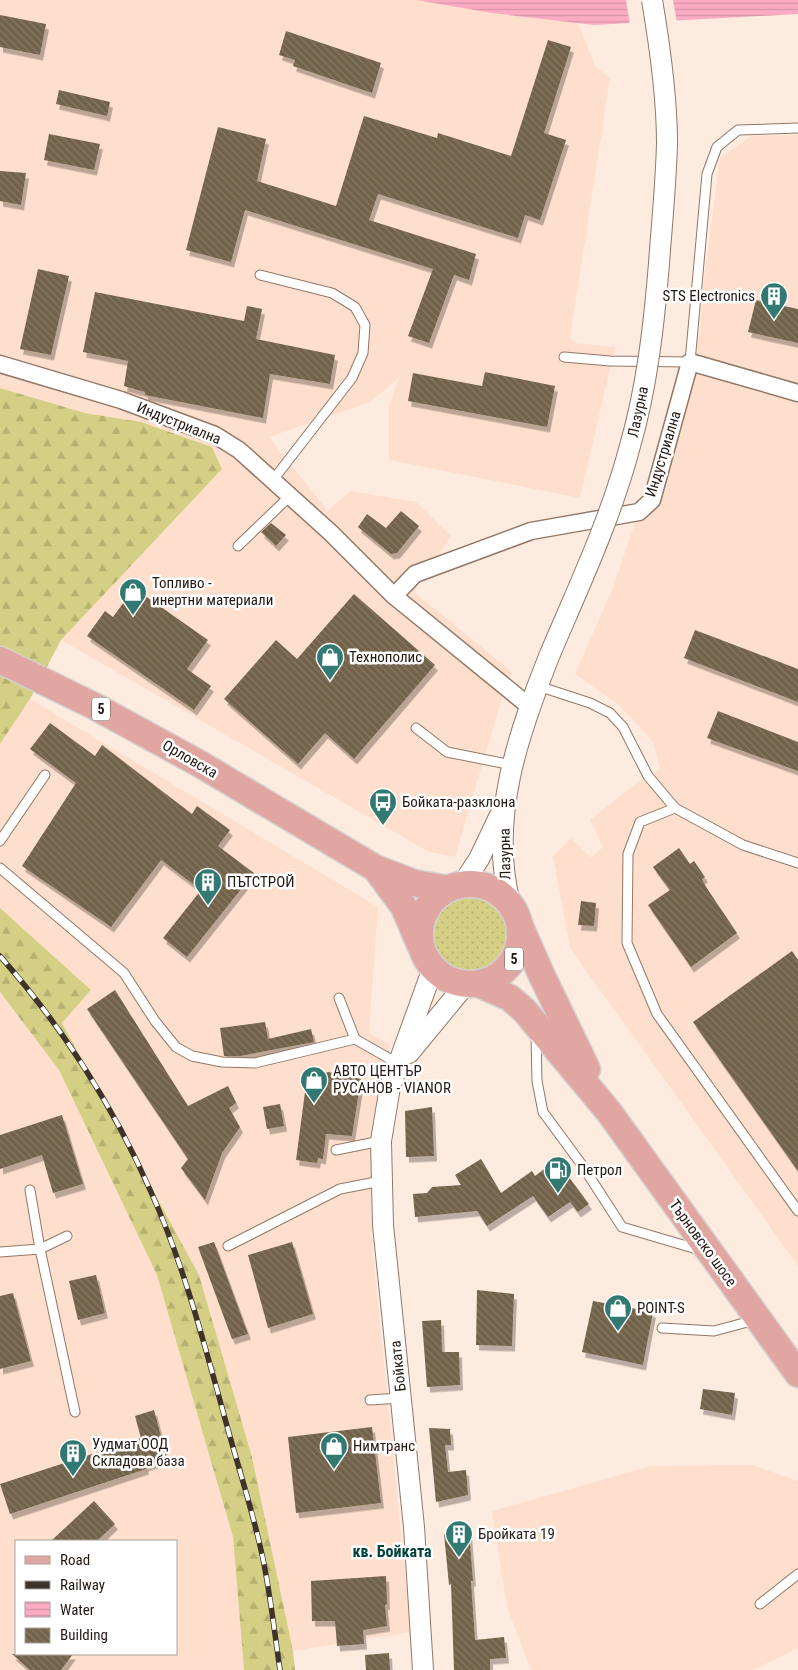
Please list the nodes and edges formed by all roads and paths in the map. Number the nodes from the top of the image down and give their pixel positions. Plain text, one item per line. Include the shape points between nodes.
1 (652, 0) edge
2 (798, 128) edge
3 (260, 275) dead end
4 (564, 357) dead end
5 (690, 362) junction
6 (0, 364) edge
7 (798, 393) edge
8 (273, 480) junction
9 (290, 496) junction
10 (238, 546) dead end
11 (394, 596) junction
12 (0, 660) edge
13 (537, 686) junction
14 (529, 706) junction
15 (416, 728) dead end
16 (512, 764) junction
17 (45, 775) dead end
18 (505, 804) junction
19 (675, 808) junction
20 (0, 840) edge
21 (798, 863) edge
22 (0, 868) edge
23 (375, 868) junction
24 (456, 886) junction
25 (515, 914) junction
26 (429, 962) junction
27 (472, 984) junction
28 (339, 998) dead end
29 (536, 1024) junction
30 (355, 1039) junction
31 (399, 1064) junction
32 (609, 1112) junction
33 (381, 1141) junction
34 (336, 1150) dead end
35 (381, 1181) junction
36 (30, 1190) dead end
37 (798, 1211) edge
38 (67, 1236) dead end
39 (228, 1246) dead end
40 (40, 1249) junction
41 (0, 1252) edge
42 (711, 1253) junction
43 (758, 1319) junction
44 (662, 1328) dead end
45 (798, 1374) edge
46 (401, 1398) junction
47 (370, 1400) dead end
48 (76, 1412) dead end
49 (798, 1574) edge
50 (760, 1604) dead end
51 (423, 1670) edge

1 - 13 street, Лазурна, bridge via 667,142 657,286 644,387 614,498
2 - 5 lane via 738,130 717,147 707,174
3 - 8 lane via 332,293 356,307 365,325 363,353 352,378
4 - 5 lane
5 - 7 street
5 - 11 street, Индустриална via 652,500 639,512 531,531 415,574
6 - 8 street, Индустриална via 121,400 215,435 247,455
8 - 9 street, Индустриална
9 - 10 lane
9 - 11 street, Индустриална
11 - 14 street, Индустриална
12 - 23 main road, Орловска / 5 via 69,692 200,764
13 - 14 street, Лазурна
13 - 19 lane via 610,713 623,727 648,776
14 - 16 street, Лазурна
15 - 16 lane via 446,752
16 - 18 street, Лазурна
17 - 20 lane
18 - 24 street, Лазурна via 479,859
18 - 25 street, Лазурна via 502,866
19 - 21 lane via 742,845
19 - 37 lane via 640,822 628,854 627,943 657,1014
22 - 30 lane via 124,974 176,1048 192,1056 222,1062 255,1063
23 - 24 main road, Орловска / 5 via 414,883
23 - 26 main road, Орловска / 5 via 404,907
24 - 25 main road, 5 via 475,884 488,887 500,893
24 - 26 main road via 436,897 421,924 420,940
25 - 27 main road, 5 via 520,941 516,956 494,979
25 - 32 main road, Търновско шосе / 5 via 562,1019
26 - 27 main road, 5 via 453,982
26 - 31 street, Бойката
27 - 29 main road, Търновско шосе / 5 via 510,998
27 - 31 street, Бойката
28 - 30 lane
29 - 32 main road, Търновско шосе / 5
29 - 42 lane via 537,1081 543,1112 622,1228
30 - 31 lane
31 - 33 street, Бойката via 390,1087
32 - 42 main road, Търновско шосе / 5
33 - 34 lane
33 - 35 street, Бойката
35 - 39 lane via 340,1189
35 - 46 street, Бойката
36 - 40 lane
38 - 40 lane
40 - 41 lane
40 - 48 lane
42 - 43 main road, Търновско шосе / 5
43 - 44 lane via 714,1331
43 - 45 main road, Търновско шосе / 5
46 - 47 lane
46 - 51 street, Бойката via 414,1527
49 - 50 lane

